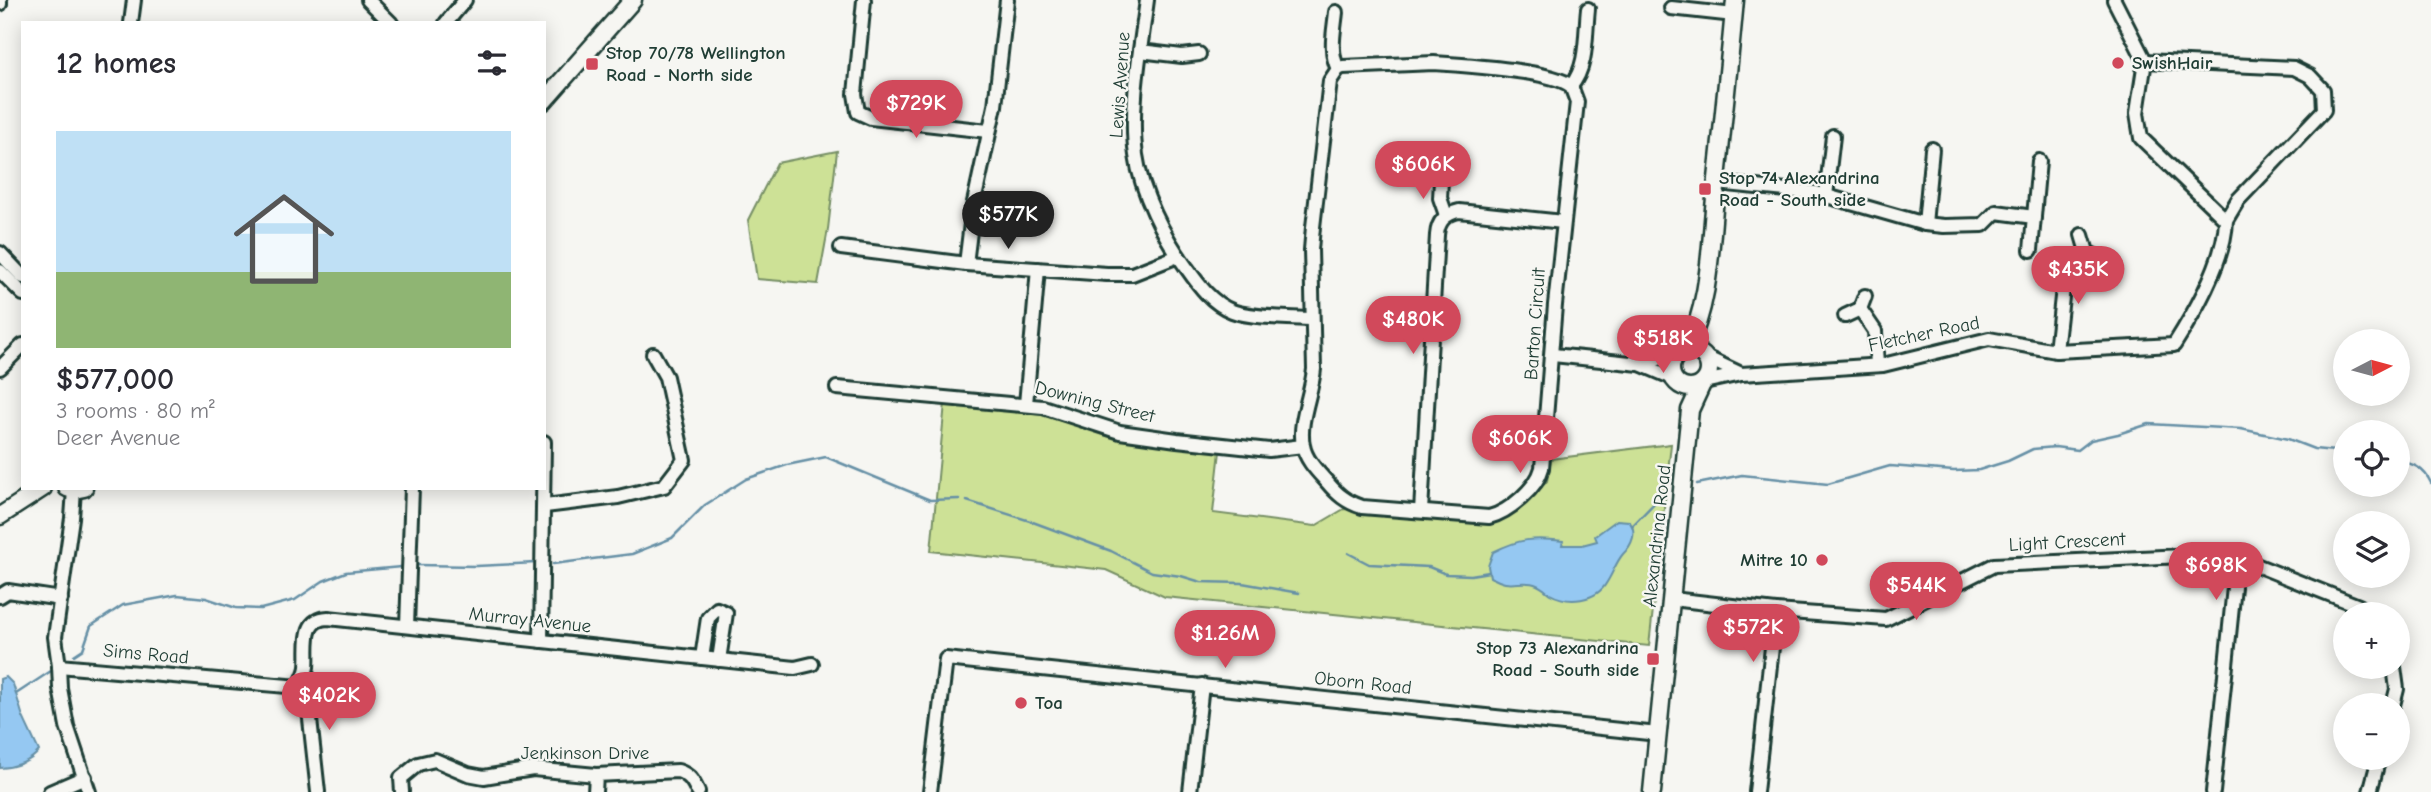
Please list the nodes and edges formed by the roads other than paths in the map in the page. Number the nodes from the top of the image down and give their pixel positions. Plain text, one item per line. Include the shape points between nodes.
1 (134, 0) edge
2 (368, 0) edge
3 (465, 0) edge
4 (633, 0) edge
5 (864, 0) edge
6 (1007, 0) edge
7 (1147, 0) edge
8 (2114, 0) edge
9 (1734, 7) edge
10 (1671, 8) dead end
11 (1588, 9) dead end
12 (1336, 12) dead end
13 (131, 21) edge
14 (389, 21) edge
15 (448, 21) edge
16 (1140, 51) junction
17 (1199, 54) dead end
18 (2145, 61) junction
19 (1338, 69) junction
20 (1571, 86) junction
21 (546, 99) edge
22 (988, 131) junction
23 (1833, 136) dead end
24 (1932, 149) dead end
25 (2039, 161) dead end
26 (1441, 181) dead end
27 (1717, 183) junction
28 (1826, 196) junction
29 (1446, 215) junction
30 (2034, 217) junction
31 (2226, 220) junction
32 (1563, 222) junction
33 (1925, 224) junction
34 (2082, 235) dead end
35 (841, 248) dead end
36 (2031, 250) dead end
37 (2087, 252) junction
38 (0, 253) edge
39 (1178, 256) junction
40 (2101, 259) dead end
41 (966, 264) junction
42 (1038, 269) junction
43 (0, 271) edge
44 (21, 275) edge
45 (21, 292) edge
46 (1866, 296) dead end
47 (1860, 309) junction
48 (1845, 316) dead end
49 (1312, 319) junction
50 (21, 347) edge
51 (2056, 351) junction
52 (653, 354) dead end
53 (1692, 354) junction
54 (1553, 355) junction
55 (1640, 364) junction
56 (1877, 365) junction
57 (0, 368) edge
58 (1741, 374) junction
59 (1675, 381) junction
60 (1703, 383) junction
61 (836, 388) dead end
62 (1026, 404) junction
63 (1690, 410) junction
64 (1303, 446) junction
65 (40, 490) edge
66 (75, 490) edge
67 (411, 490) edge
68 (545, 490) edge
69 (545, 506) junction
70 (1422, 511) junction
71 (0, 516) edge
72 (2229, 570) junction
73 (0, 596) edge
74 (61, 599) junction
75 (1672, 599) junction
76 (2350, 602) edge
77 (1776, 611) junction
78 (407, 626) junction
79 (541, 640) junction
80 (702, 658) junction
81 (719, 660) junction
82 (812, 664) dead end
83 (59, 666) junction
84 (1202, 685) junction
85 (299, 687) junction
86 (1658, 734) junction
87 (2376, 770) edge
88 (596, 775) junction
89 (85, 777) junction
90 (50, 792) edge
91 (89, 792) edge
92 (318, 792) edge
93 (401, 792) edge
94 (596, 792) edge
95 (698, 792) edge
96 (930, 792) edge
97 (1190, 792) edge
98 (1652, 792) edge
99 (1756, 792) edge
100 (2213, 792) edge
101 (2370, 792) edge

1 - 13 street
2 - 14 street
3 - 15 street
4 - 21 main road
5 - 22 street via 855,94 858,112 870,118
6 - 22 street
7 - 16 street, Lewis Avenue
8 - 18 street
9 - 10 street
9 - 27 main road
11 - 20 street via 1582,68
12 - 19 street via 1332,49
16 - 17 street
16 - 39 street, Lewis Avenue via 1136,156 1145,192
18 - 31 street via 2137,113 2141,138
18 - 31 street via 2294,68 2323,90 2324,110 2238,200
19 - 20 street via 1434,63 1486,66 1559,79
19 - 49 street via 1327,92 1313,227
20 - 32 street, Barton Circuit via 1577,102
22 - 41 street
23 - 28 street
24 - 33 street
25 - 30 street
26 - 29 street
27 - 28 street
27 - 53 main road via 1709,264
28 - 33 street
29 - 32 street via 1459,211
29 - 70 street via 1437,235
30 - 33 street via 1996,212 1983,225
30 - 36 street
31 - 51 street, Fletcher Road via 2226,239 2194,313 2174,345
32 - 54 street, Barton Circuit
34 - 37 street
35 - 41 street
37 - 40 street
37 - 51 street via 2064,279
38 - 44 street
39 - 42 street via 1132,274
39 - 49 street, Lewis Avenue via 1207,294 1233,311
41 - 42 street
42 - 62 street
43 - 45 street
46 - 47 street
47 - 48 street
47 - 56 street via 1875,331
49 - 64 street via 1314,369
50 - 57 street
51 - 56 street, Fletcher Road via 1989,339
52 - 69 street via 666,377 684,460 664,486
53 - 55 street
53 - 58 street, Fletcher Road
53 - 59 main road via 1671,366
53 - 60 main road via 1708,372
54 - 55 street
54 - 70 street, Barton Circuit via 1542,468 1535,484 1492,516
55 - 59 street
56 - 58 street, Fletcher Road
58 - 60 street, Fletcher Road
59 - 60 main road via 1686,388
59 - 63 main road
60 - 63 main road, Alexandrina Road
61 - 62 street, Downing Street
62 - 64 street, Downing Street via 1120,432 1269,450
63 - 75 main road, Alexandrina Road
64 - 70 street, Barton Circuit via 1317,471 1346,501 1362,507
65 - 71 main road
66 - 74 street
67 - 78 street
68 - 69 street
69 - 79 street
72 - 76 street via 2256,565
72 - 77 street, Light Crescent via 2204,555 1994,565 1886,619
72 - 100 street via 2234,587
73 - 74 street via 8,591
74 - 83 street via 55,637
75 - 77 street, Light Crescent
75 - 86 main road, Alexandrina Road
77 - 99 street
78 - 79 street, Murray Avenue
78 - 85 street, Murray Avenue via 319,618 308,632 307,670
79 - 80 street, Murray Avenue
80 - 81 street, Murray Avenue
80 - 81 street via 708,618 717,609 726,613
81 - 82 street, Murray Avenue via 794,668
83 - 85 street, Sims Road
83 - 89 street via 67,726
84 - 86 street, Oborn Road
84 - 96 street, Oborn Road via 946,659
84 - 97 street
85 - 92 street via 307,698
86 - 98 main road, Alexandrina Road
87 - 101 street
88 - 93 street, Jenkinson Drive via 533,769 484,777 435,760 411,768 401,778
88 - 94 street
88 - 95 street, Jenkinson Drive via 678,771 692,779
89 - 90 street
89 - 91 street

